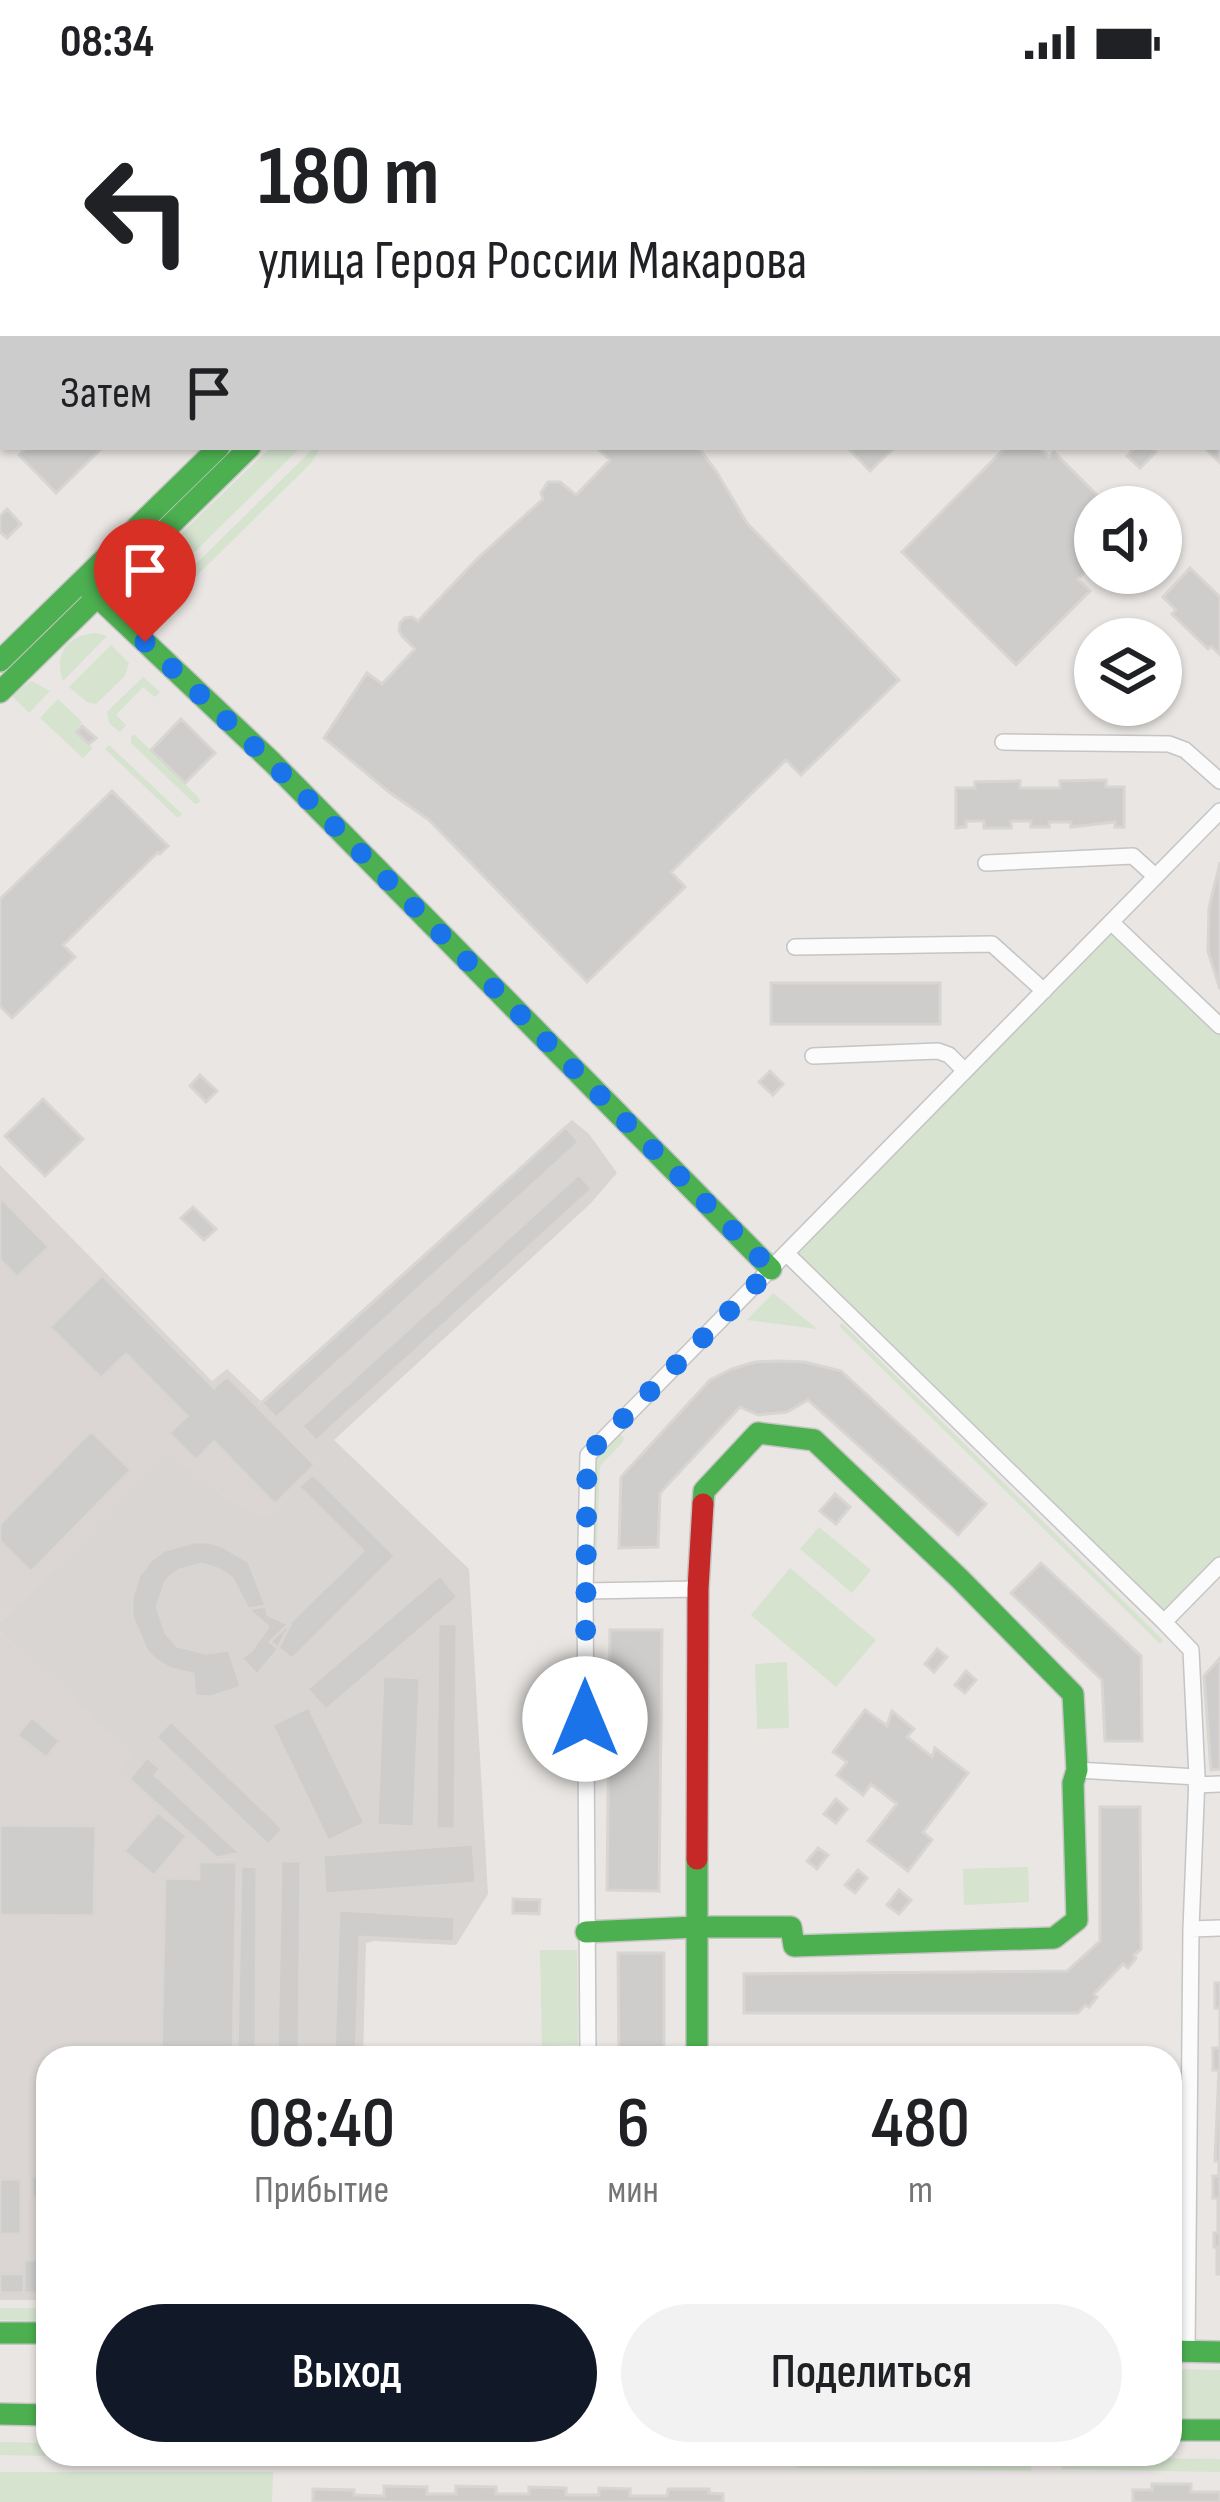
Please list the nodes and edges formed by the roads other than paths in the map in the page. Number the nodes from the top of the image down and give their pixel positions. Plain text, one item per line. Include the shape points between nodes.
1 (217, 450) edge
2 (247, 450) edge
3 (90, 591) junction
4 (0, 661) edge
5 (0, 692) edge
6 (1003, 742) dead end
7 (1220, 781) edge
8 (1220, 811) edge
9 (986, 862) dead end
10 (1155, 876) junction
11 (1111, 922) junction
12 (795, 947) dead end
13 (1044, 991) junction
14 (1220, 1026) edge
15 (813, 1056) dead end
16 (964, 1071) junction
17 (778, 1261) junction
18 (1220, 1565) edge
19 (698, 1589) junction
20 (585, 1591) junction
21 (1164, 1622) junction
22 (1077, 1770) junction
23 (1197, 1782) junction
24 (1220, 1784) edge
25 (696, 1927) junction
26 (1220, 1928) edge
27 (1191, 1929) junction
28 (586, 1932) junction
29 (588, 2046) edge
30 (697, 2046) edge
31 (1182, 2221) edge
32 (0, 2333) edge
33 (36, 2333) edge
34 (1182, 2351) edge
35 (1220, 2352) edge
36 (0, 2414) edge
37 (36, 2415) edge
38 (1182, 2430) edge
39 (1220, 2430) edge

1 - 3 street
2 - 3 street
3 - 4 street
3 - 5 street
3 - 17 street
6 - 7 street via 1169,744
8 - 10 street
9 - 10 street via 1132,856
10 - 11 street
11 - 13 street
11 - 14 street
12 - 13 street via 992,944
13 - 16 street
15 - 16 street via 938,1051
16 - 17 street
17 - 20 street via 587,1455
17 - 21 street
18 - 21 street
19 - 20 street
19 - 22 street via 704,1491 758,1433 814,1440 1073,1694
19 - 25 street
20 - 28 street
21 - 23 street via 1191,1650
22 - 23 street
22 - 25 street via 1077,1920 1054,1938 794,1946 791,1927
23 - 24 street
23 - 27 street
25 - 28 street
25 - 30 street
26 - 27 street
27 - 31 street
28 - 29 street
32 - 33 street
34 - 35 street
36 - 37 street
38 - 39 street

